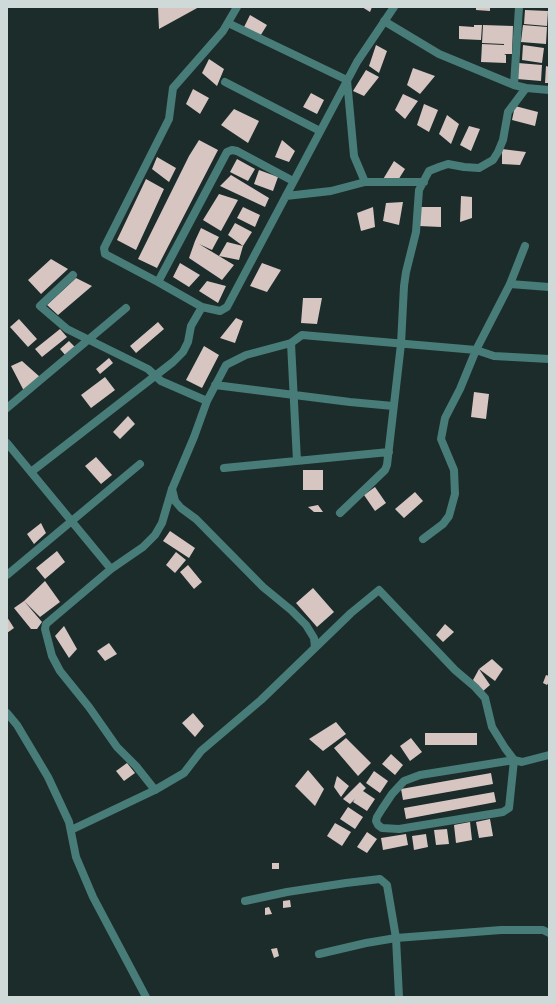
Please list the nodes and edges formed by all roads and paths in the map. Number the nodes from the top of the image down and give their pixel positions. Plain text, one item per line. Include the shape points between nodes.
1 (237, 7) edge
2 (394, 7) edge
3 (519, 7) edge
4 (384, 21) junction
5 (228, 23) junction
6 (347, 80) junction
7 (225, 82) dead end
8 (514, 85) junction
9 (526, 88) junction
10 (549, 90) edge
11 (320, 131) junction
12 (293, 182) junction
13 (365, 182) junction
14 (424, 182) junction
15 (286, 196) junction
16 (525, 246) dead end
17 (73, 275) dead end
18 (158, 282) junction
19 (510, 284) junction
20 (549, 287) edge
21 (202, 307) junction
22 (126, 308) dead end
23 (88, 340) junction
24 (291, 343) junction
25 (401, 344) junction
26 (476, 350) junction
27 (549, 359) edge
28 (155, 375) junction
29 (215, 385) junction
30 (294, 395) junction
31 (206, 401) junction
32 (393, 406) junction
33 (7, 408) edge
34 (7, 443) edge
35 (389, 452) junction
36 (297, 462) junction
37 (140, 464) dead end
38 (224, 468) dead end
39 (31, 472) junction
40 (172, 489) junction
41 (340, 513) dead end
42 (72, 521) junction
43 (424, 540) dead end
44 (111, 570) junction
45 (7, 575) edge
46 (316, 647) junction
47 (7, 713) edge
48 (549, 755) edge
49 (514, 760) junction
50 (155, 790) junction
51 (71, 830) junction
52 (245, 901) dead end
53 (549, 932) edge
54 (396, 938) junction
55 (319, 954) dead end
56 (146, 997) edge
57 (399, 997) edge

1 - 5 street
2 - 4 street
3 - 8 street
4 - 6 street
4 - 8 street via 439,54
5 - 6 street
5 - 18 street via 173,88 169,119 104,248 105,254
6 - 11 street
6 - 13 street via 354,156
7 - 11 street
8 - 9 street
9 - 10 street
9 - 14 street via 508,112 502,140 493,160 479,168 448,164 429,171
11 - 12 street
12 - 15 street
12 - 18 street via 237,151 226,152
13 - 14 street
13 - 15 street via 331,191
14 - 25 street via 419,190 416,232 404,286
15 - 21 street via 227,307 220,311
16 - 19 street
17 - 23 street via 40,306 67,329
18 - 21 street
19 - 20 street
19 - 26 street
21 - 28 street via 191,326 183,352
22 - 23 street
23 - 28 street via 148,369
23 - 33 street
24 - 25 street via 302,335
24 - 29 street via 230,362
24 - 30 street
25 - 26 street
25 - 32 street
26 - 27 street via 494,356
26 - 43 street via 442,429 441,439 454,470 455,487 449,516 444,524
28 - 31 street via 161,381
28 - 39 street
29 - 30 street
29 - 31 street
30 - 32 street
30 - 36 street
31 - 40 street
32 - 35 street
34 - 39 street
35 - 36 street
35 - 41 street via 385,470
36 - 38 street
37 - 42 street
39 - 42 street
40 - 44 street via 162,523 155,535
40 - 46 street via 175,501 181,508 196,519 263,587 306,625
42 - 44 street
42 - 45 street
44 - 50 street via 46,624 47,640 60,671 117,747
46 - 49 street via 379,590 485,698 492,727
46 - 50 street via 261,700 201,750 184,773
47 - 51 street via 48,777
48 - 49 street via 522,762
49 - 49 street via 420,775 404,781 392,794 376,821 382,828 399,829 504,812 509,808
50 - 51 street
51 - 56 street via 76,856 93,897
52 - 54 street via 324,886 380,879 387,885
53 - 54 street via 501,930
54 - 55 street
54 - 57 street

